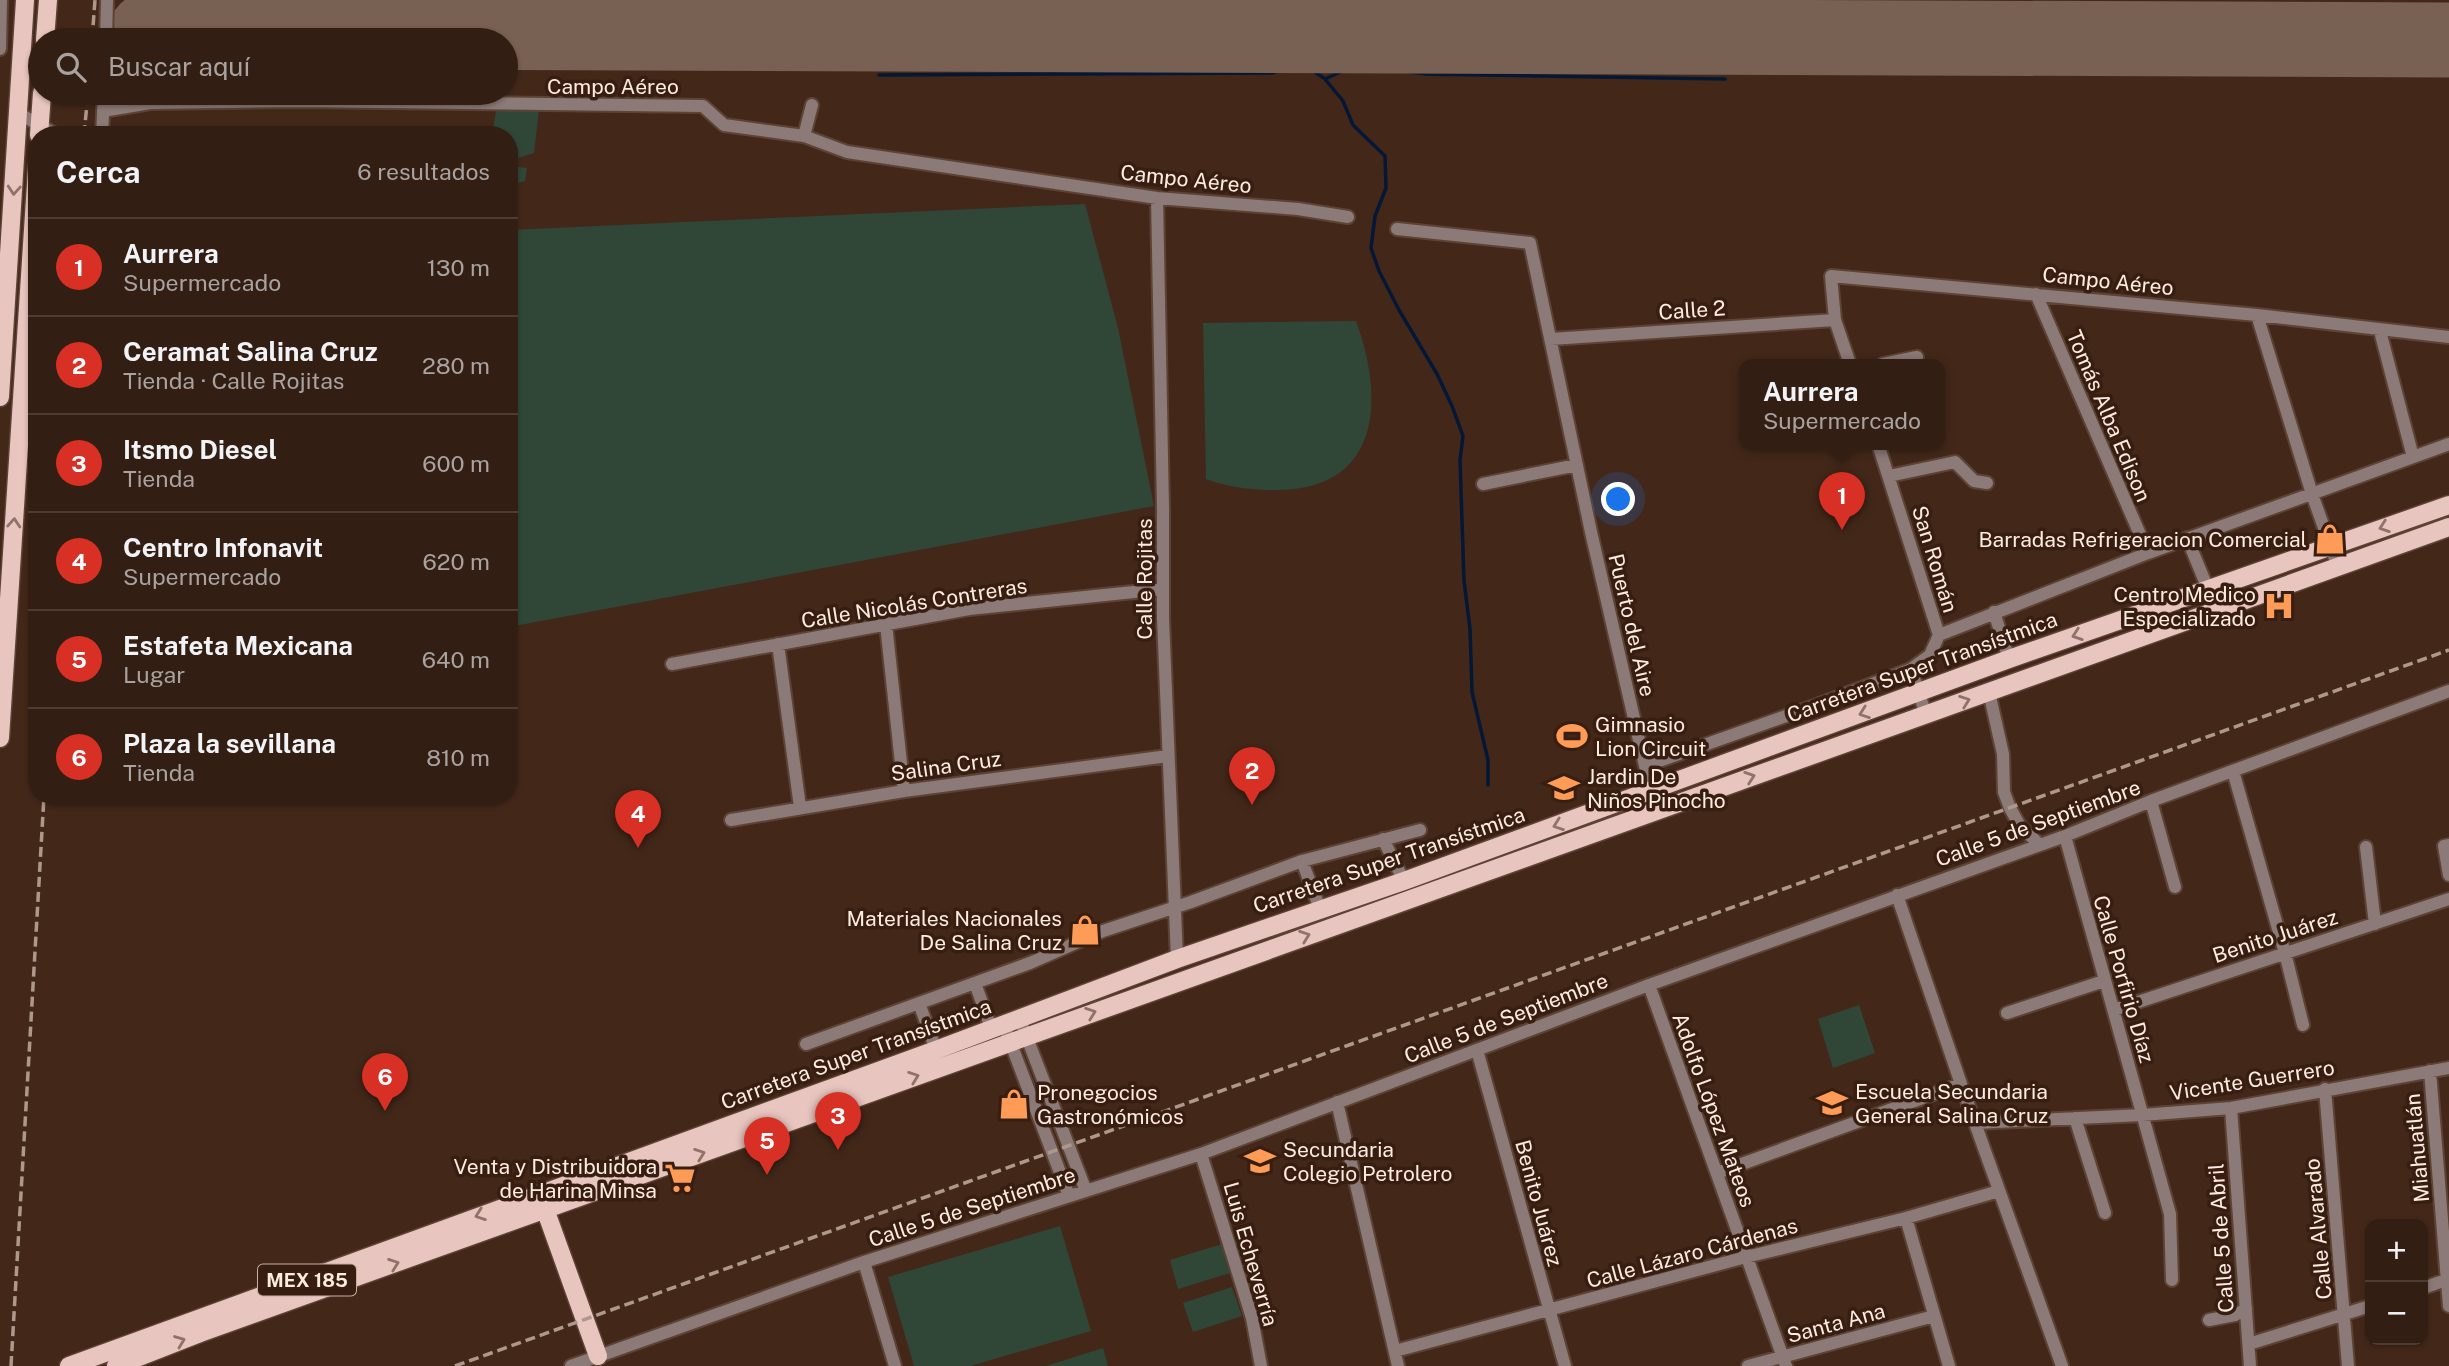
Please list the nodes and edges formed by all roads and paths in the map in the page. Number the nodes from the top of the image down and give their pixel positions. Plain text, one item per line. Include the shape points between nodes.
1 (1, 0) edge
2 (25, 0) edge
3 (48, 0) edge
4 (107, 0) edge
5 (46, 28) edge
6 (106, 28) edge
7 (0, 49) edge
8 (22, 50) junction
9 (518, 104) edge
10 (41, 105) edge
11 (103, 105) edge
12 (138, 105) edge
13 (812, 105) dead end
14 (103, 111) junction
15 (18, 113) junction
16 (34, 126) edge
17 (39, 126) edge
18 (102, 126) edge
19 (804, 136) junction
20 (8, 158) edge
21 (1157, 198) junction
22 (1348, 218) dead end
23 (1397, 229) dead end
24 (2036, 294) junction
25 (28, 307) edge
26 (2257, 315) junction
27 (1835, 320) junction
28 (2380, 331) junction
29 (2449, 337) edge
30 (1551, 339) junction
31 (1917, 357) dead end
32 (1848, 359) edge
33 (1907, 359) edge
34 (0, 397) edge
35 (2449, 444) edge
36 (1880, 450) edge
37 (2413, 457) junction
38 (1577, 465) junction
39 (1889, 475) junction
40 (1987, 483) dead end
41 (1483, 484) dead end
42 (2312, 494) junction
43 (2449, 505) edge
44 (2449, 527) edge
45 (2187, 538) junction
46 (2330, 546) junction
47 (2148, 553) junction
48 (2338, 567) junction
49 (1163, 589) junction
50 (2208, 589) junction
51 (1994, 612) junction
52 (886, 624) junction
53 (1939, 635) junction
54 (778, 644) junction
55 (2009, 659) junction
56 (672, 664) dead end
57 (1911, 669) junction
58 (2449, 691) edge
59 (1989, 692) junction
60 (1919, 693) junction
61 (1926, 715) junction
62 (0, 738) edge
63 (1168, 756) junction
64 (1645, 766) junction
65 (2233, 771) junction
66 (1653, 790) junction
67 (904, 791) junction
68 (2151, 801) junction
69 (800, 807) junction
70 (1659, 810) junction
71 (731, 820) dead end
72 (1420, 830) dead end
73 (2065, 836) junction
74 (1383, 839) junction
75 (2040, 845) junction
76 (2449, 845) edge
77 (2365, 847) dead end
78 (1302, 862) junction
79 (2449, 875) edge
80 (1404, 881) junction
81 (2175, 887) dead end
82 (1897, 895) junction
83 (2449, 899) edge
84 (1176, 907) junction
85 (1320, 909) junction
86 (2375, 924) junction
87 (2286, 953) junction
88 (1177, 959) junction
89 (2104, 981) junction
90 (975, 983) junction
91 (1649, 985) junction
92 (919, 1003) junction
93 (2114, 1010) junction
94 (2007, 1013) dead end
95 (1004, 1023) junction
96 (2303, 1025) dead end
97 (1019, 1039) junction
98 (806, 1044) dead end
99 (936, 1050) junction
100 (1477, 1050) junction
101 (2449, 1068) edge
102 (2430, 1071) junction
103 (1961, 1084) junction
104 (2325, 1089) junction
105 (1338, 1102) junction
106 (2231, 1108) junction
107 (2142, 1115) junction
108 (2075, 1118) junction
109 (1975, 1123) junction
110 (1201, 1154) junction
111 (1717, 1173) junction
112 (1086, 1191) junction
113 (1999, 1191) junction
114 (1069, 1196) junction
115 (545, 1200) junction
116 (2105, 1213) dead end
117 (1906, 1218) junction
118 (1746, 1257) junction
119 (864, 1262) junction
120 (2448, 1279) edge
121 (2172, 1280) dead end
122 (2428, 1286) edge
123 (2449, 1306) edge
124 (2365, 1308) edge
125 (2246, 1309) junction
126 (1549, 1310) junction
127 (2344, 1315) junction
128 (1934, 1316) junction
129 (2209, 1320) dead end
130 (2249, 1344) junction
131 (1395, 1351) junction
132 (598, 1356) junction
133 (1784, 1361) edge
134 (69, 1366) edge
135 (116, 1366) edge
136 (571, 1366) edge
137 (895, 1366) edge
138 (1261, 1366) edge
139 (1398, 1366) edge
140 (1565, 1366) edge
141 (1748, 1366) edge
142 (1949, 1366) edge
143 (2062, 1366) edge
144 (2250, 1366) edge
145 (2348, 1366) edge

1 - 7 street
2 - 8 main road
3 - 5 main road
4 - 6 street
7 - 8 street
8 - 15 main road
9 - 19 street, Campo Aéreo via 703,106 724,125
10 - 17 main road
11 - 14 street
12 - 14 street, Campo Aéreo
13 - 19 street
14 - 18 street
15 - 16 street
15 - 20 main road
19 - 21 street, Campo Aéreo via 847,152
20 -> 34 main road
21 - 22 street, Campo Aéreo via 1298,209
21 - 49 street, Calle Rojitas
23 - 30 street, Puerto del Aire via 1530,243
24 - 26 street, Campo Aéreo
24 - 27 street, Campo Aéreo via 1831,276
24 - 47 street, Tomás Alba Edison
62 -> 25 main road
26 - 28 street, Campo Aéreo
26 - 42 street
27 - 30 street, Calle 2
27 - 32 street
28 - 29 street, Campo Aéreo
28 - 37 street
30 - 38 street, Puerto del Aire
31 - 33 street
35 - 37 street
36 - 39 street, San Román
37 - 42 street
38 - 41 street
38 - 64 street, Puerto del Aire
39 - 40 street via 1955,463 1973,481
39 - 53 street, San Román
42 - 45 street
42 - 46 street
43 -> 46 main road, Carretera Super Transístmica / MEX 185
44 - 48 main road, Carretera Super Transístmica / MEX 185
45 - 47 street
45 - 50 street
46 - 48 street
46 - 50 main road, Carretera Super Transístmica / MEX 185
47 - 51 street
48 - 59 main road, Carretera Super Transístmica / MEX 185
49 - 52 street, Calle Nicolás Contreras via 969,609
49 - 63 street, Calle Rojitas
50 -> 55 main road, Carretera Super Transístmica / MEX 185
51 - 53 street
51 - 55 street
52 - 54 street, Calle Nicolás Contreras
52 - 67 street
53 - 57 street, San Román via 1930,655
54 - 56 street, Calle Nicolás Contreras
54 - 69 street
55 - 60 main road, Carretera Super Transístmica / MEX 185
57 - 60 street
57 - 64 street
58 - 65 street, Calle 5 de Septiembre
61 -> 59 main road, Carretera Super Transístmica / MEX 185
59 - 75 street via 2003,754 2004,792 2020,826
60 - 61 street
60 -> 66 main road, Carretera Super Transístmica / MEX 185
70 -> 61 main road, Carretera Super Transístmica / MEX 185
63 - 67 street, Salina Cruz
63 - 84 street, Calle Rojitas
64 - 66 street, Puerto del Aire
65 - 68 street, Calle 5 de Septiembre
65 - 87 street
66 - 70 street, Puerto del Aire
66 -> 80 main road, Carretera Super Transístmica / MEX 185
67 - 69 street, Salina Cruz
68 - 73 street, Calle 5 de Septiembre
68 - 81 street
69 - 71 street, Salina Cruz
97 -> 70 main road, Carretera Super Transístmica / MEX 185
72 - 74 street
73 - 75 street, Calle 5 de Septiembre
73 - 89 street, Calle Porfirio Díaz
74 - 78 street
74 - 80 street
75 - 82 street, Calle 5 de Septiembre
76 - 79 street via 2444,846
77 - 86 street
78 - 84 street
78 - 85 street
80 - 85 main road, Carretera Super Transístmica / MEX 185
82 - 91 street, Calle 5 de Septiembre
82 - 103 street
83 - 86 street, Benito Juárez
84 - 88 street, Calle Rojitas
84 - 90 street via 1103,930
85 - 88 main road, Carretera Super Transístmica / MEX 185
86 - 87 street, Benito Juárez
87 - 93 street, Benito Juárez
87 - 96 street
88 - 95 main road, Carretera Super Transístmica / MEX 185
89 - 93 street, Calle Porfirio Díaz
89 - 94 street
90 - 92 street
90 - 95 street
91 - 100 street, Calle 5 de Septiembre
91 - 111 street, Adolfo López Mateos
92 - 98 street
92 - 99 street
93 - 107 street, Calle Porfirio Díaz
95 - 97 street
95 - 99 main road, Carretera Super Transístmica / MEX 185
97 - 112 street
97 - 114 street
115 -> 97 main road, MEX 185
99 - 115 main road, Carretera Super Transístmica / MEX 185
100 - 105 street, Calle 5 de Septiembre
100 - 126 street, Benito Juárez
101 - 102 street, Vicente Guerrero
102 - 104 street, Vicente Guerrero
102 - 120 street, Miahuatlán
103 - 109 street
103 - 111 street
104 - 106 street, Vicente Guerrero
104 - 127 street, Calle Alvarado
105 - 110 street, Calle 5 de Septiembre
105 - 131 street
106 - 107 street, Vicente Guerrero
106 - 125 street, Calle 5 de Abril
107 - 108 street, Vicente Guerrero
107 - 121 street, Calle Porfirio Díaz via 2170,1214
108 - 109 street, Vicente Guerrero
108 - 116 street
109 - 113 street
110 - 112 street, Calle 5 de Septiembre
110 - 138 street, Luis Echeverría via 1252,1318
111 - 118 street, Adolfo López Mateos
112 - 114 street, Calle 5 de Septiembre
113 - 117 street, Calle Lázaro Cárdenas
113 - 143 street
114 - 119 street, Calle 5 de Septiembre
115 - 132 main road
115 -> 134 main road, Carretera Super Transístmica / MEX 185
135 -> 115 main road, MEX 185
117 - 118 street, Calle Lázaro Cárdenas
117 - 128 street
118 - 126 street, Calle Lázaro Cárdenas
118 - 133 street, Adolfo López Mateos
119 - 132 street, Calle 5 de Septiembre
119 - 137 street
120 - 122 street
120 - 123 street, Miahuatlán
124 - 127 street
125 - 129 street
125 - 130 street, Calle 5 de Abril
126 - 131 street, Calle Lázaro Cárdenas
126 - 140 street, Benito Juárez
127 - 130 street
127 - 145 street, Calle Alvarado
128 - 133 street, Santa Ana
128 - 142 street
130 - 144 street, Calle 5 de Abril
131 - 139 street
132 - 136 street, Calle 5 de Septiembre
133 - 141 street, Santa Ana

